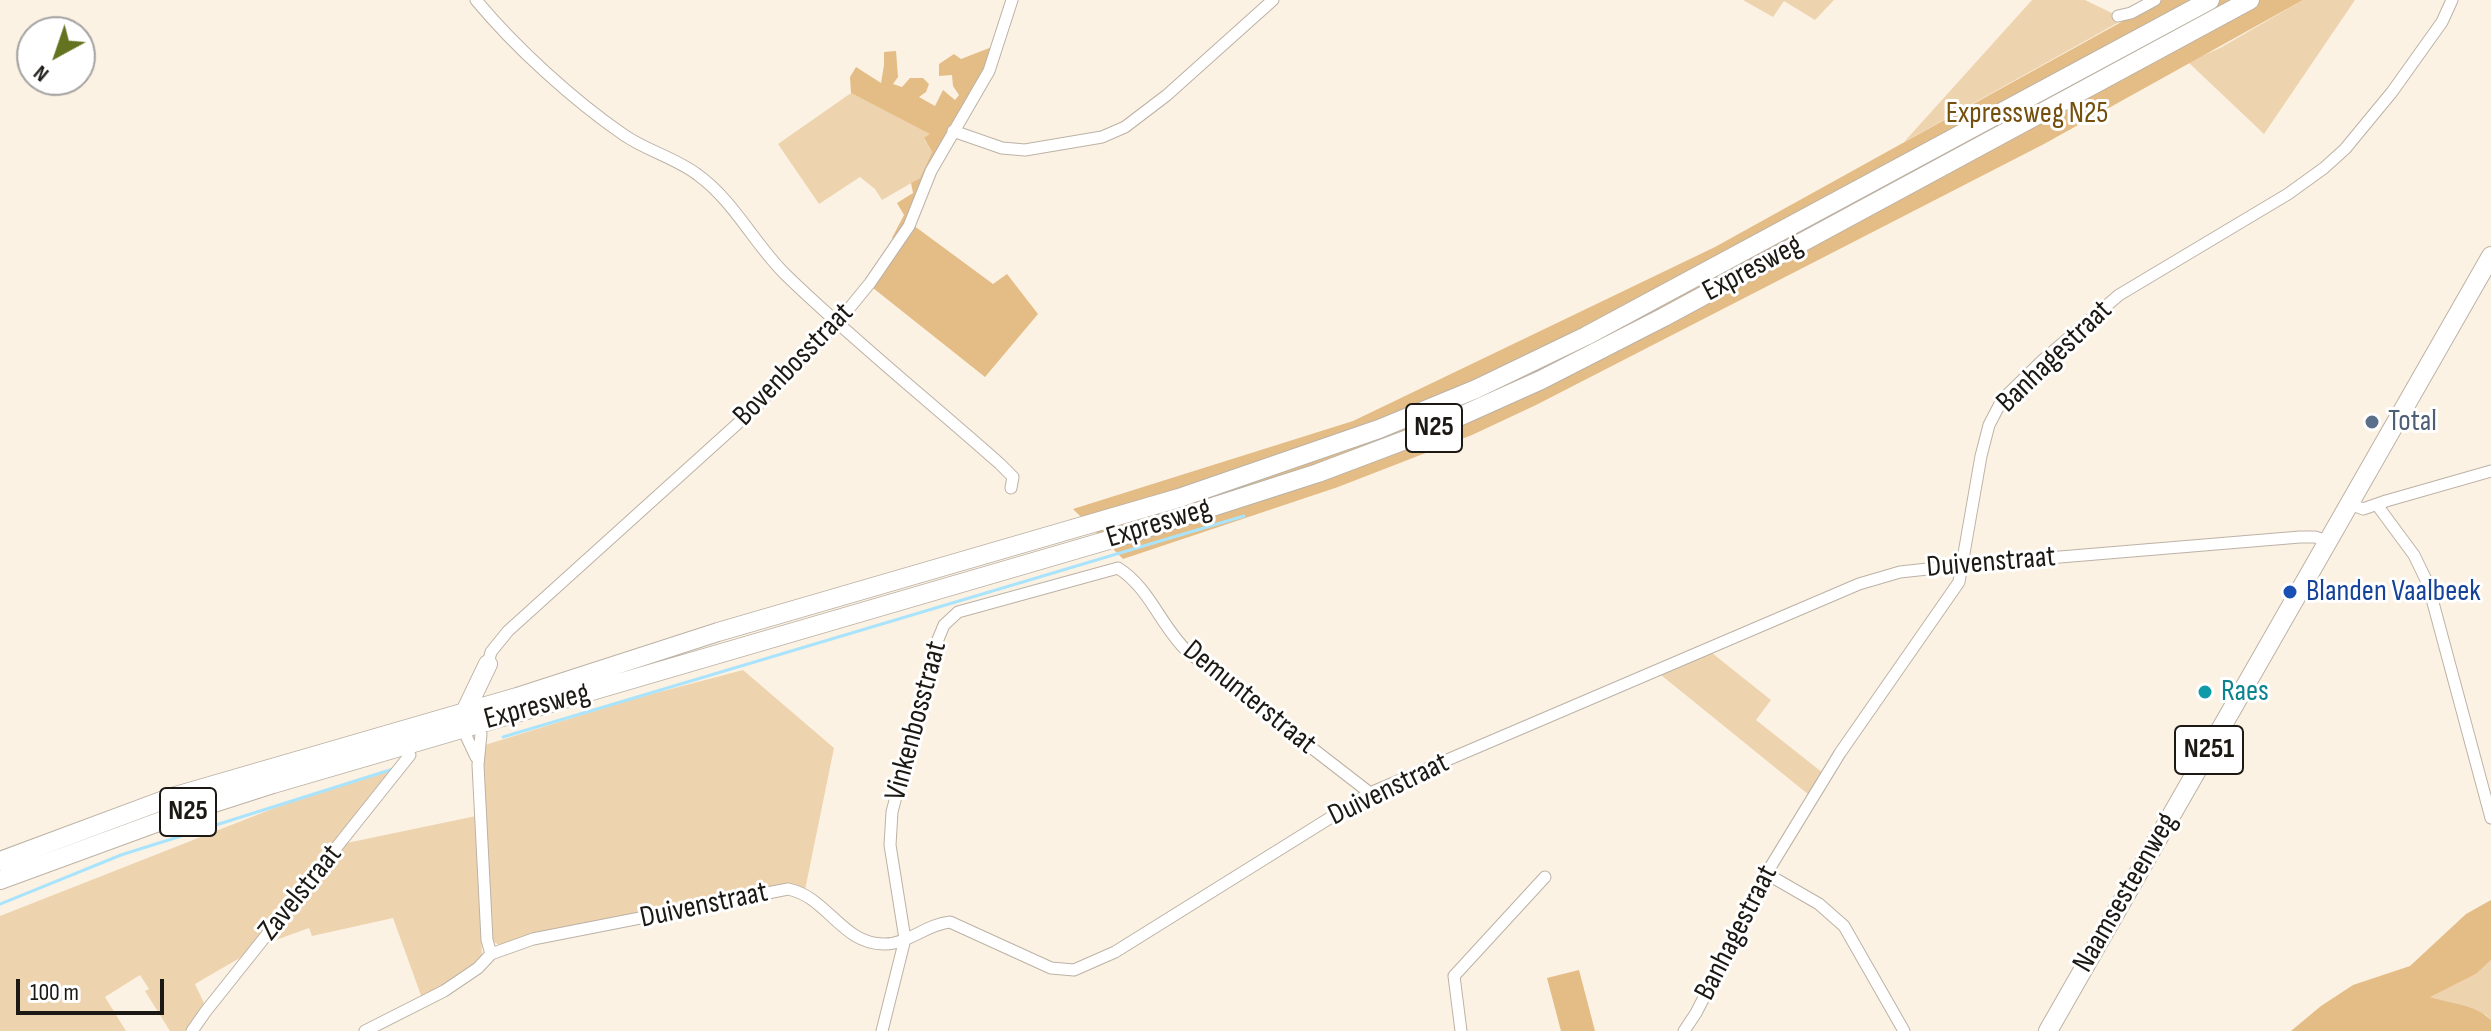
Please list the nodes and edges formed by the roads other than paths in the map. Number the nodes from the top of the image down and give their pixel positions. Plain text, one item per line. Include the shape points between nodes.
1 (476, 0) edge
2 (1012, 0) edge
3 (1273, 0) edge
4 (2155, 0) edge
5 (2210, 0) edge
6 (2250, 0) edge
7 (2452, 0) edge
8 (2118, 16) dead end
9 (953, 131) junction
10 (2491, 256) edge
11 (838, 322) junction
12 (2491, 471) edge
13 (1011, 488) dead end
14 (2350, 504) junction
15 (2377, 505) junction
16 (2329, 541) junction
17 (1964, 565) junction
18 (1143, 590) joint
19 (488, 664) junction
20 (508, 699) junction
21 (465, 712) junction
22 (473, 731) junction
23 (410, 755) dead end
24 (1370, 793) junction
25 (2491, 818) edge
26 (0, 861) edge
27 (1767, 874) junction
28 (1545, 877) dead end
29 (0, 880) edge
30 (905, 939) junction
31 (491, 954) junction
32 (192, 1031) edge
33 (365, 1031) edge
34 (882, 1031) edge
35 (1461, 1031) edge
36 (1684, 1031) edge
37 (1904, 1031) edge
38 (2048, 1031) edge

1 - 11 street via 532,59 606,122 699,175 784,273
2 - 9 street, Bovenbosstraat via 989,71
3 - 9 street via 1145,113 1107,136 1012,150
4 - 8 street
5 - 20 main road, Expresweg / N25 via 1586,336 1379,429 1179,498
6 - 22 main road, Expresweg / N25 via 1664,317 1416,436 1132,533
7 - 17 street, Banhagestraat via 2392,92 2324,168 2119,295 2002,400 1981,456
9 - 11 street, Bovenbosstraat via 909,226
10 - 14 main road, Naamsesteenweg / N251
11 - 13 street via 1000,464 1013,477
11 - 19 street, Bovenbosstraat via 756,407 517,622 491,652
12 - 15 street
14 - 15 street via 2361,510
14 - 16 main road, Naamsesteenweg / N251
15 - 25 street via 2428,584
16 - 17 street, Duivenstraat via 2300,537
16 - 38 main road, Naamsesteenweg / N251
17 - 24 street, Duivenstraat via 1900,572 1859,584
17 - 27 street, Banhagestraat via 1959,582 1840,753
18 - 24 street, Demunterstraat via 1188,652
18 - 30 street, Vinkenbosstraat via 1118,568 1106,570 958,612 944,625 890,829
19 - 20 main road via 493,690
19 - 21 main road
20 - 21 main road, Expresweg / N25
21 - 26 main road, Expresweg / N25 via 172,797
22 - 29 main road, Expresweg / N25 via 183,813
22 - 31 street
23 - 32 street, Zavelstraat
24 - 30 street, Duivenstraat via 1088,966 1051,968 950,922
27 - 36 street, Banhagestraat
27 - 37 street via 1819,904 1844,926
28 - 35 street via 1454,976
30 - 31 street, Duivenstraat via 868,942 809,896 788,889 533,939
30 - 34 street, Vinkenbosstraat
31 - 33 street, Duivenstraat via 434,997

